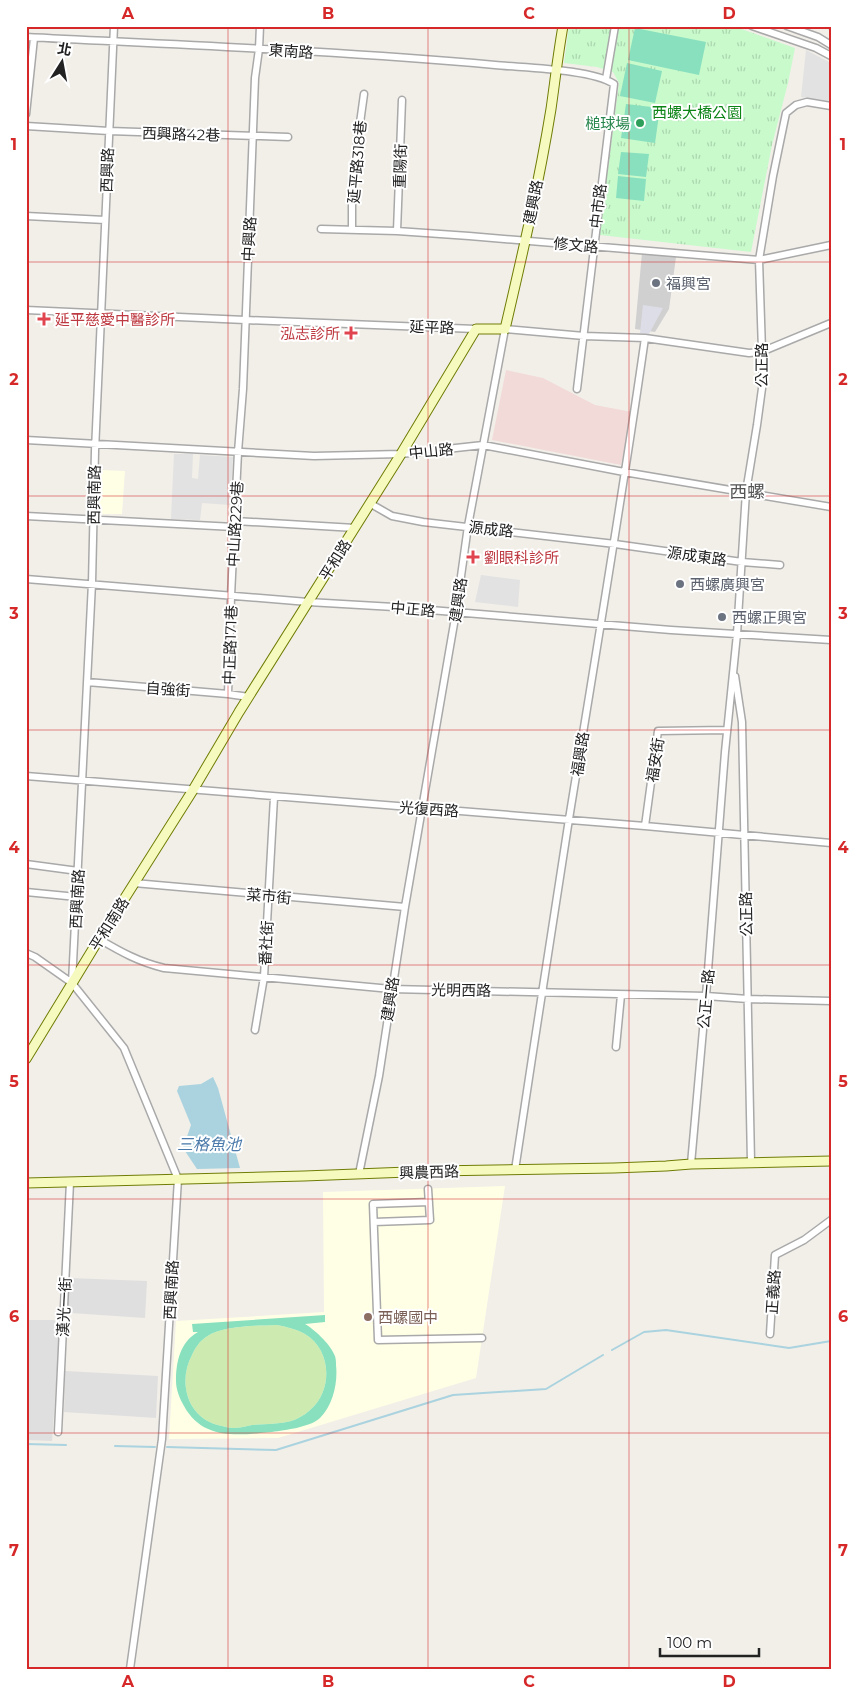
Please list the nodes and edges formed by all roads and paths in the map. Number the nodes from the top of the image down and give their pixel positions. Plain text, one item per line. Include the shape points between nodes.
1 (114, 26) edge
2 (260, 26) edge
3 (563, 26) edge
4 (616, 26) edge
5 (752, 26) edge
6 (787, 26) edge
7 (26, 37) edge
8 (34, 38) junction
9 (113, 42) junction
10 (831, 44) edge
11 (259, 49) junction
12 (831, 56) edge
13 (555, 71) junction
14 (606, 79) junction
15 (364, 94) dead end
16 (402, 100) dead end
17 (831, 106) edge
18 (26, 114) edge
19 (26, 126) edge
20 (109, 131) junction
21 (254, 135) junction
22 (288, 137) dead end
23 (26, 216) edge
24 (105, 220) junction
25 (321, 230) dead end
26 (352, 230) junction
27 (397, 231) junction
28 (526, 240) junction
29 (831, 245) edge
30 (593, 247) junction
31 (759, 260) junction
32 (26, 310) edge
33 (101, 313) junction
34 (245, 320) junction
35 (831, 324) edge
36 (476, 329) junction
37 (505, 329) junction
38 (584, 336) junction
39 (645, 338) junction
40 (761, 352) junction
41 (577, 389) dead end
42 (26, 440) edge
43 (95, 444) junction
44 (482, 446) junction
45 (238, 452) junction
46 (401, 454) junction
47 (624, 472) junction
48 (746, 492) junction
49 (370, 504) junction
50 (831, 507) edge
51 (26, 516) edge
52 (93, 519) junction
53 (235, 524) junction
54 (468, 526) junction
55 (355, 528) junction
56 (615, 544) junction
57 (742, 562) junction
58 (780, 565) dead end
59 (26, 579) edge
60 (92, 583) junction
61 (231, 596) junction
62 (308, 602) junction
63 (456, 612) junction
64 (601, 624) junction
65 (737, 634) junction
66 (831, 640) edge
67 (734, 666) junction
68 (87, 682) junction
69 (228, 694) junction
70 (249, 697) junction
71 (727, 730) junction
72 (26, 776) edge
73 (83, 781) junction
74 (193, 790) junction
75 (274, 796) junction
76 (422, 809) junction
77 (568, 820) junction
78 (645, 826) junction
79 (719, 834) junction
80 (744, 836) junction
81 (831, 843) edge
82 (26, 864) edge
83 (78, 871) junction
84 (134, 883) junction
85 (26, 892) edge
86 (268, 896) junction
87 (77, 897) junction
88 (405, 907) junction
89 (99, 939) junction
90 (26, 954) edge
91 (264, 977) junction
92 (72, 983) junction
93 (391, 989) junction
94 (542, 992) junction
95 (621, 995) junction
96 (706, 996) junction
97 (748, 1000) junction
98 (831, 1001) edge
99 (255, 1030) dead end
100 (616, 1047) dead end
101 (26, 1059) edge
102 (831, 1161) edge
103 (750, 1162) junction
104 (691, 1164) junction
105 (515, 1170) junction
106 (359, 1174) junction
107 (178, 1179) junction
108 (70, 1182) junction
109 (26, 1183) edge
110 (428, 1189) dead end
111 (429, 1202) junction
112 (831, 1220) edge
113 (374, 1222) junction
114 (770, 1334) dead end
115 (482, 1338) dead end
116 (58, 1432) dead end
117 (130, 1669) edge

1 - 9 street, 西興路
2 - 11 street, 中興路
3 - 13 main road, 建興路
4 - 14 street
5 - 12 street
6 - 10 street
7 - 8 street, 東南路
8 - 9 street, 東南路
8 - 18 street
9 - 11 street, 東南路
9 - 20 street, 西興路
11 - 13 street, 東南路
11 - 21 street, 中興路
13 - 14 street
13 - 28 main road, 建興路
14 - 30 street, 中市路 via 614,84
15 - 26 street, 延平路318巷 via 352,180
16 - 27 street, 重陽街
17 - 31 street, 公正路 via 807,102 786,113
19 - 20 street, 西興路42巷
20 - 21 street, 西興路42巷
20 - 24 street, 西興路
21 - 22 street, 西興路42巷
21 - 34 street, 中興路
23 - 24 street
24 - 33 street, 西興路
25 - 26 street, 修文路
26 - 27 street, 修文路
27 - 28 street, 修文路
28 - 30 street, 修文路
28 - 37 main road, 建興路
29 - 31 street, 修文路
30 - 31 street, 修文路
30 - 38 street, 中市路
31 - 40 street, 公正路
32 - 33 street, 延平路
33 - 34 street, 延平路
33 - 43 street, 西興南路
34 - 36 street, 延平路
34 - 45 street, 中興路
35 - 40 street, 延平路
36 - 37 main road, 延平路
36 - 46 main road, 平和路
37 - 38 street, 延平路
37 - 44 street, 建興路
38 - 39 street, 延平路
38 - 41 street, 中市路
39 - 40 street, 延平路
39 - 47 street, 福興路
40 - 48 street, 公正路 via 763,381
42 - 43 street, 中山路
43 - 45 street, 中山路
43 - 52 street, 西興南路
44 - 46 street, 中山路
44 - 47 street, 中山路
44 - 54 street, 建興路
45 - 46 street, 中山路 via 314,456
45 - 53 street, 中山路229巷
46 - 49 main road, 平和路
47 - 48 street, 中山路
47 - 56 street, 福興路
48 - 50 street, 中山路
48 - 57 street, 公正路
49 - 54 street, 源成路 via 392,516
49 - 55 main road, 平和路
51 - 52 street
52 - 53 street
52 - 60 street, 西興南路
53 - 55 street
53 - 61 street, 中山路229巷
54 - 56 street, 源成路
54 - 63 street, 建興路
55 - 62 main road, 平和路
56 - 57 street, 源成東路
56 - 64 street, 福興路
57 - 58 street, 源成東路
57 - 65 street, 公正路
59 - 60 street, 中正路
60 - 61 street, 中正路
60 - 68 street, 西興南路
61 - 62 street, 中正路
61 - 69 street, 中正路171巷
62 - 63 street, 中正路
62 - 70 main road, 平和路
63 - 64 street, 中正路
63 - 76 street, 建興路
64 - 65 street, 中正路
64 - 77 street, 福興路
65 - 66 street, 中正路
65 - 67 street, 公正路
67 - 71 street, 公正路
67 - 80 street, 公正路 via 742,722
68 - 69 street, 自強街
68 - 73 street, 西興南路
69 - 70 street, 自強街
70 - 74 main road, 平和路
71 - 78 street, 福安街 via 658,731
71 - 79 street, 公正路
72 - 73 street, 光復西路
73 - 74 street, 光復西路
73 - 83 street, 西興南路
74 - 75 street, 光復西路
74 - 84 main road, 平和南路
75 - 76 street, 光復西路
75 - 86 street, 番社街
76 - 77 street, 光復西路
76 - 88 street, 建興路
77 - 78 street, 光復西路
77 - 94 street, 福興路
78 - 79 street, 光復西路
79 - 80 street, 光復西路
79 - 96 street, 公正一路
80 - 81 street, 光復西路
80 - 97 street, 公正路
82 - 83 street
83 - 87 street, 西興南路
84 - 86 street, 菜市街
84 - 89 main road, 平和南路
85 - 87 street
86 - 88 street, 菜市街
86 - 91 street, 番社街
87 - 92 street, 西興南路
88 - 93 street, 建興路
89 - 91 street, 光明西路 via 125,955 164,968
89 - 92 main road, 平和南路
90 - 92 street
91 - 93 street, 光明西路
91 - 99 street, 番社街
92 - 101 main road, 平和南路
92 - 107 street, 西興南路 via 124,1048
93 - 94 street, 光明西路
93 - 106 street, 建興路 via 379,1076
94 - 95 street, 光明西路
94 - 105 street, 福興路
95 - 96 street, 光明西路
95 - 100 street
96 - 97 street, 光明西路
96 - 104 street, 公正一路
97 - 98 street, 光明西路
97 - 103 street, 公正路
102 - 103 main road, 興農西路
103 - 104 main road, 興農西路
104 - 105 main road, 興農西路
105 - 106 main road, 興農西路
106 - 107 main road, 興農西路
107 - 108 main road, 興農西路
107 - 117 street, 西興南路 via 160,1456
108 - 109 main road, 興農西路
108 - 116 street, 漢光一街
110 - 111 street
111 - 113 street via 430,1220
111 - 113 street via 373,1204
112 - 114 street, 正義路 via 804,1240 775,1255
113 - 115 street via 378,1340

